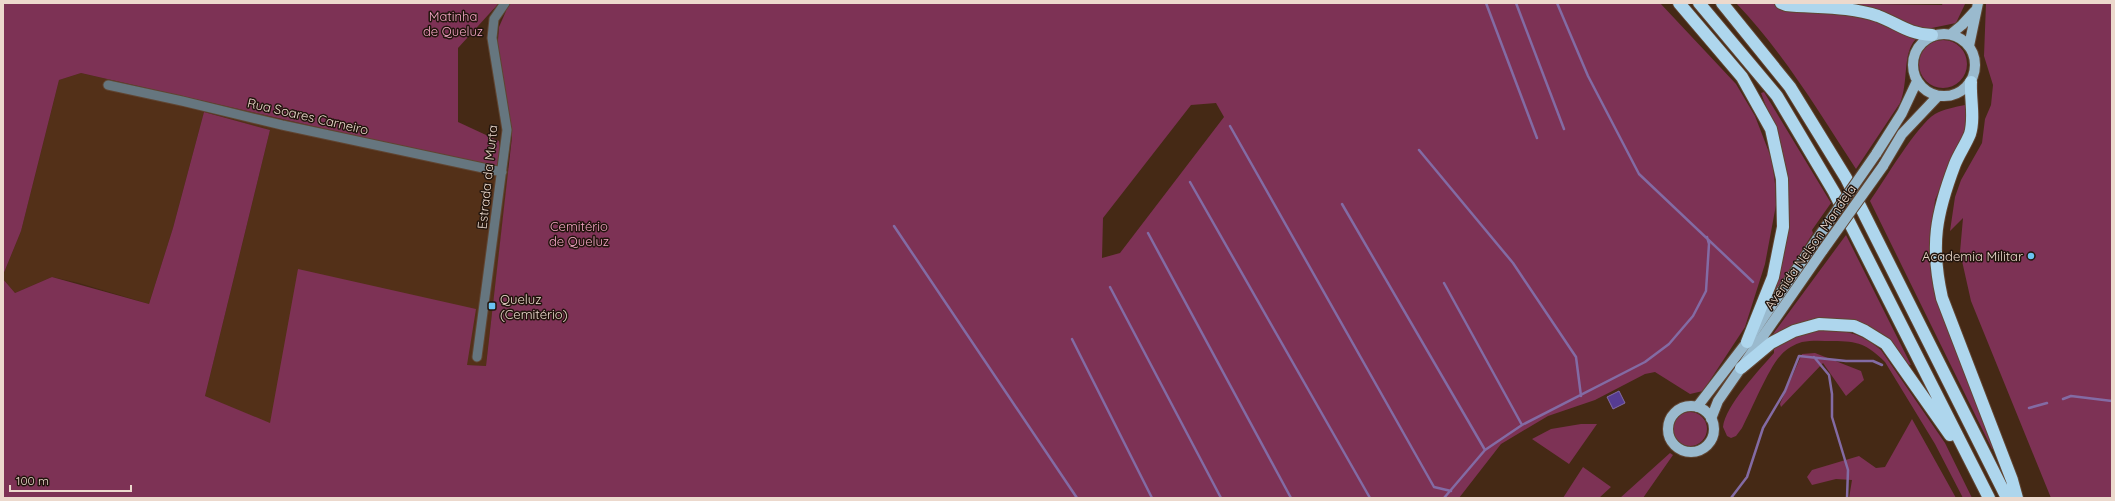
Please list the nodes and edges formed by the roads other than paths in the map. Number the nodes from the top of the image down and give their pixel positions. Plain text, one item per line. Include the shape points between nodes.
1 (505, 3) edge
2 (1680, 3) edge
3 (1699, 3) edge
4 (1722, 3) edge
5 (1781, 3) edge
6 (1977, 7) edge
7 (1951, 34) junction
8 (1932, 36) junction
9 (1969, 46) junction
10 (1917, 81) junction
11 (1971, 82) junction
12 (108, 85) dead end
13 (1938, 96) junction
14 (502, 172) junction
15 (1747, 342) junction
16 (477, 357) dead end
17 (1741, 368) junction
18 (1697, 407) junction
19 (1711, 419) junction
20 (1974, 468) junction
21 (1988, 498) edge
22 (2007, 498) edge
23 (2017, 498) edge

1 - 14 street, Estrada da Murta via 494,19 492,38 506,122
2 - 15 highway via 1742,77 1771,129 1782,179 1783,227 1773,277
3 - 20 highway via 1781,102 1834,192
4 - 22 highway via 1790,87 1846,178
5 - 8 highway via 1858,11 1879,16 1917,34
6 - 7 main road via 1962,26
6 - 9 main road
7 - 8 main road
7 - 9 main road via 1961,38
8 - 10 main road via 1924,40 1914,54 1913,72
9 - 11 main road via 1975,60
10 - 13 main road via 1922,88
10 - 15 main road, Avenida Nelson Mandela, bridge via 1902,112 1876,154
11 - 13 main road via 1962,91 1950,96
11 - 23 highway via 1970,133 1956,162 1937,221 1936,272 1942,298
12 - 14 street, Rua Soares Carneiro
13 - 17 main road, Avenida Nelson Mandela, bridge via 1902,134 1883,166
14 - 16 street, Estrada da Murta
15 - 18 main road, Avenida Nelson Mandela
17 - 19 main road, Avenida Nelson Mandela via 1718,401
17 - 20 highway via 1771,343 1807,327 1835,324 1865,330 1886,344 1897,357
18 - 19 main road
18 - 19 main road via 1685,407 1670,419 1669,434 1678,448 1687,452 1703,449 1713,435
20 - 21 highway

